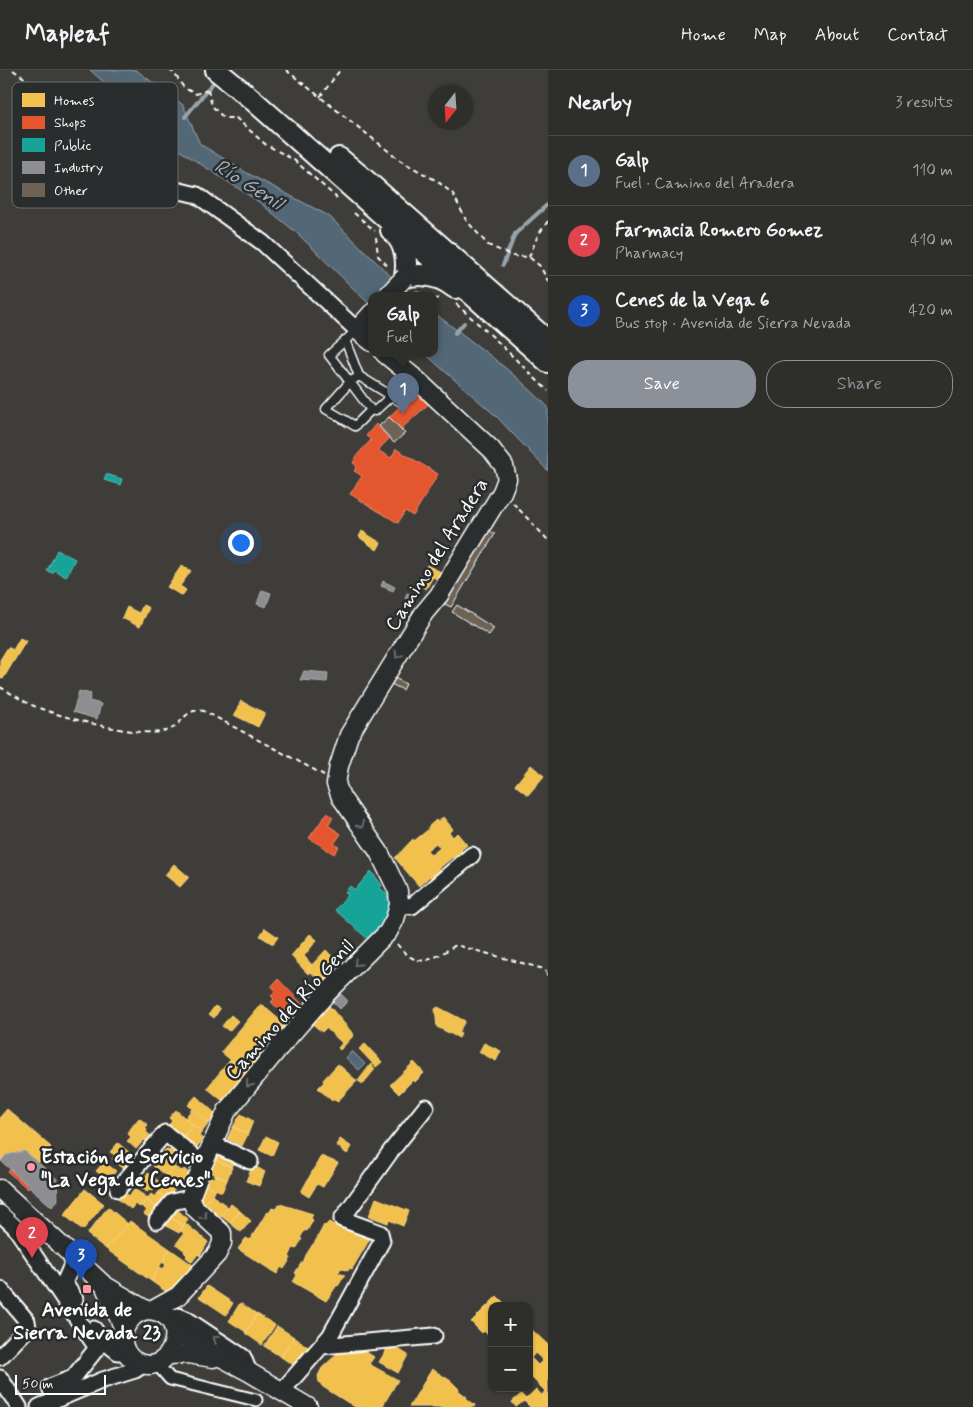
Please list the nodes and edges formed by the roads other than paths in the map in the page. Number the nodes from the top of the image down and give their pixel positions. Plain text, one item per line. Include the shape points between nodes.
1 (216, 70) edge
2 (228, 70) edge
3 (338, 175) junction
4 (369, 183) junction
5 (178, 190) edge
6 (428, 254) junction
7 (409, 273) junction
8 (391, 292) edge
9 (479, 301) junction
10 (360, 326) edge
11 (368, 337) edge
12 (547, 340) edge
13 (388, 357) edge
14 (548, 362) edge
15 (358, 376) junction
16 (350, 382) junction
17 (391, 396) junction
18 (402, 403) dead end
19 (371, 410) junction
20 (472, 855) dead end
21 (399, 904) junction
22 (426, 1106) dead end
23 (213, 1144) junction
24 (250, 1161) dead end
25 (203, 1164) junction
26 (118, 1189) dead end
27 (0, 1190) edge
28 (190, 1198) junction
29 (0, 1213) edge
30 (157, 1221) dead end
31 (75, 1258) junction
32 (104, 1285) junction
33 (0, 1289) edge
34 (162, 1317) junction
35 (124, 1329) junction
36 (434, 1336) dead end
37 (322, 1346) junction
38 (126, 1352) junction
39 (0, 1358) edge
40 (224, 1360) junction
41 (156, 1361) junction
42 (249, 1372) junction
43 (0, 1378) edge
44 (103, 1380) junction
45 (282, 1391) junction
46 (256, 1400) dead end
47 (55, 1401) junction
48 (19, 1407) edge
49 (39, 1407) edge
50 (308, 1407) edge

1 - 3 main road
2 - 4 main road
3 - 6 main road
3 - 7 main road via 353,196 399,237
4 - 6 main road via 387,206 428,244
4 - 12 main road
5 - 10 street via 197,194 264,243
6 - 7 main road via 427,262
6 - 9 main road
6 - 12 main road via 439,255 522,327
7 - 8 street, bridge
7 - 9 main road via 433,276
9 - 14 main road
10 - 11 street
10 - 15 lane
10 - 16 lane via 329,355
13 -> 21 street, Camino del Aradera via 491,449 504,466 507,479 440,595 424,614 349,735 339,766 336,784 341,797 379,852 398,891
15 - 16 lane
15 - 17 lane
16 - 19 lane
16 - 19 lane via 326,408 355,426
17 - 18 lane
17 - 19 lane via 375,412
20 - 21 street via 412,906
21 -> 23 street, Camino del Río Genil via 388,932 326,994 227,1110
22 - 37 street via 342,1219 380,1233 382,1241
23 - 24 street
23 - 25 street, Camino del Río Genil
25 - 26 street via 165,1133
25 - 28 street, Camino del Río Genil
27 - 31 street
28 - 30 street via 172,1202
28 -> 34 street via 195,1208 222,1233 222,1242 217,1254
29 - 47 street via 15,1226 97,1348 73,1378 50,1387
31 - 32 street
31 - 38 street via 64,1283 100,1338 118,1352
32 - 34 street
32 - 35 street
33 - 39 street via 27,1321 28,1328
34 - 35 street via 133,1317
34 - 40 street via 196,1344
34 - 41 street via 174,1343
42 -> 34 street via 243,1357 186,1319
35 - 38 street via 122,1339
36 - 37 street
37 - 45 street
38 - 41 street via 134,1360
38 - 44 street via 119,1365
40 - 41 street via 188,1354
40 - 42 street
41 - 44 street
41 - 46 street via 170,1379
42 - 45 street
43 - 48 street
44 - 47 street
45 - 50 street
47 - 49 street

